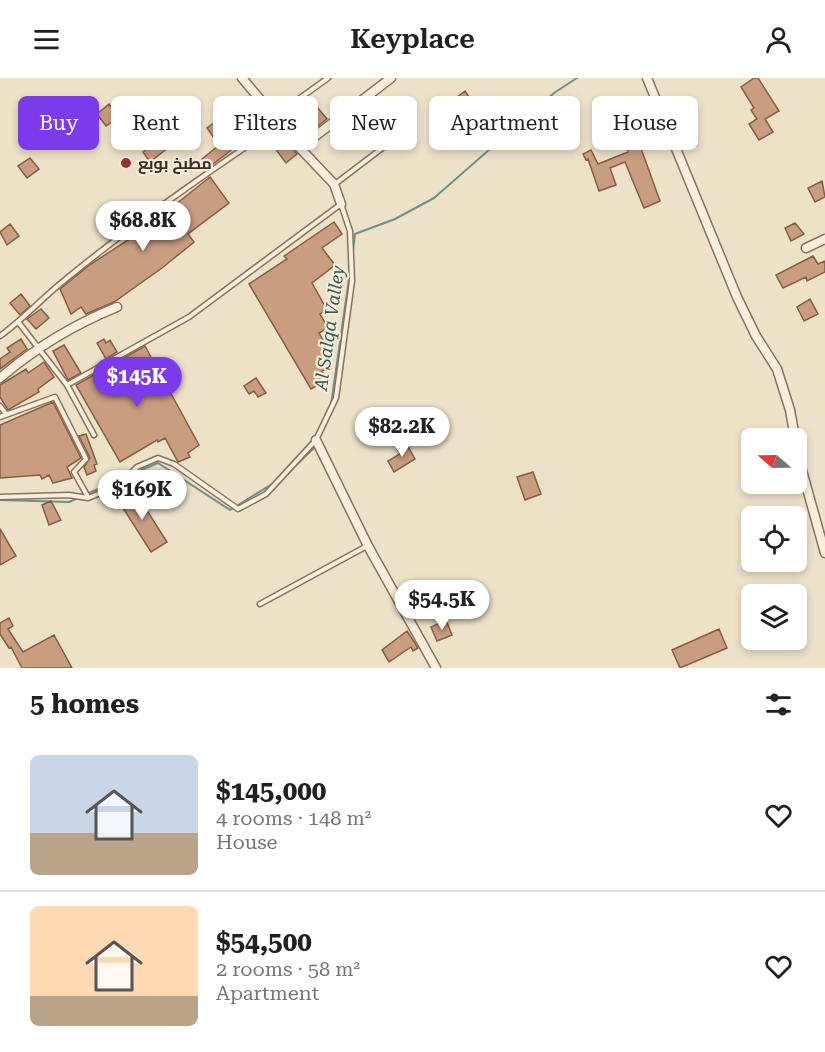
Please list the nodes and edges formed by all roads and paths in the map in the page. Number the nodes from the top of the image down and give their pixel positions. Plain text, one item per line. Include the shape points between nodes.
1 (242, 78) edge
2 (328, 78) edge
3 (391, 78) edge
4 (647, 78) edge
5 (257, 96) edge
6 (302, 96) edge
7 (318, 134) edge
8 (240, 150) edge
9 (304, 150) edge
10 (380, 150) edge
11 (334, 184) junction
12 (341, 204) junction
13 (825, 239) edge
14 (806, 248) dead end
15 (117, 307) dead end
16 (19, 323) junction
17 (0, 336) edge
18 (41, 350) junction
19 (0, 378) edge
20 (67, 385) junction
21 (0, 406) edge
22 (6, 414) junction
23 (0, 417) edge
24 (793, 428) edge
25 (94, 435) dead end
26 (316, 440) junction
27 (807, 488) edge
28 (0, 497) edge
29 (88, 498) junction
30 (368, 546) junction
31 (825, 553) edge
32 (260, 604) dead end
33 (436, 668) edge

1 - 5 street
2 - 6 lane
3 - 7 street
4 - 24 street via 737,297 777,369
8 - 16 lane via 65,280
9 - 11 street
10 - 11 lane
11 - 12 street
12 - 20 lane via 189,317
12 - 26 lane via 350,231 352,281 336,398
13 - 14 street
15 - 18 street via 80,322
16 - 17 lane
16 - 18 lane
18 - 19 street
18 - 20 lane
20 - 25 lane
21 - 22 lane
22 - 23 lane
22 - 29 lane via 55,398 86,459 74,472
26 - 29 lane via 266,494 238,509 174,464 158,458 137,467 118,486
26 - 30 street
27 - 31 street
28 - 29 lane
30 - 32 lane
30 - 33 street

